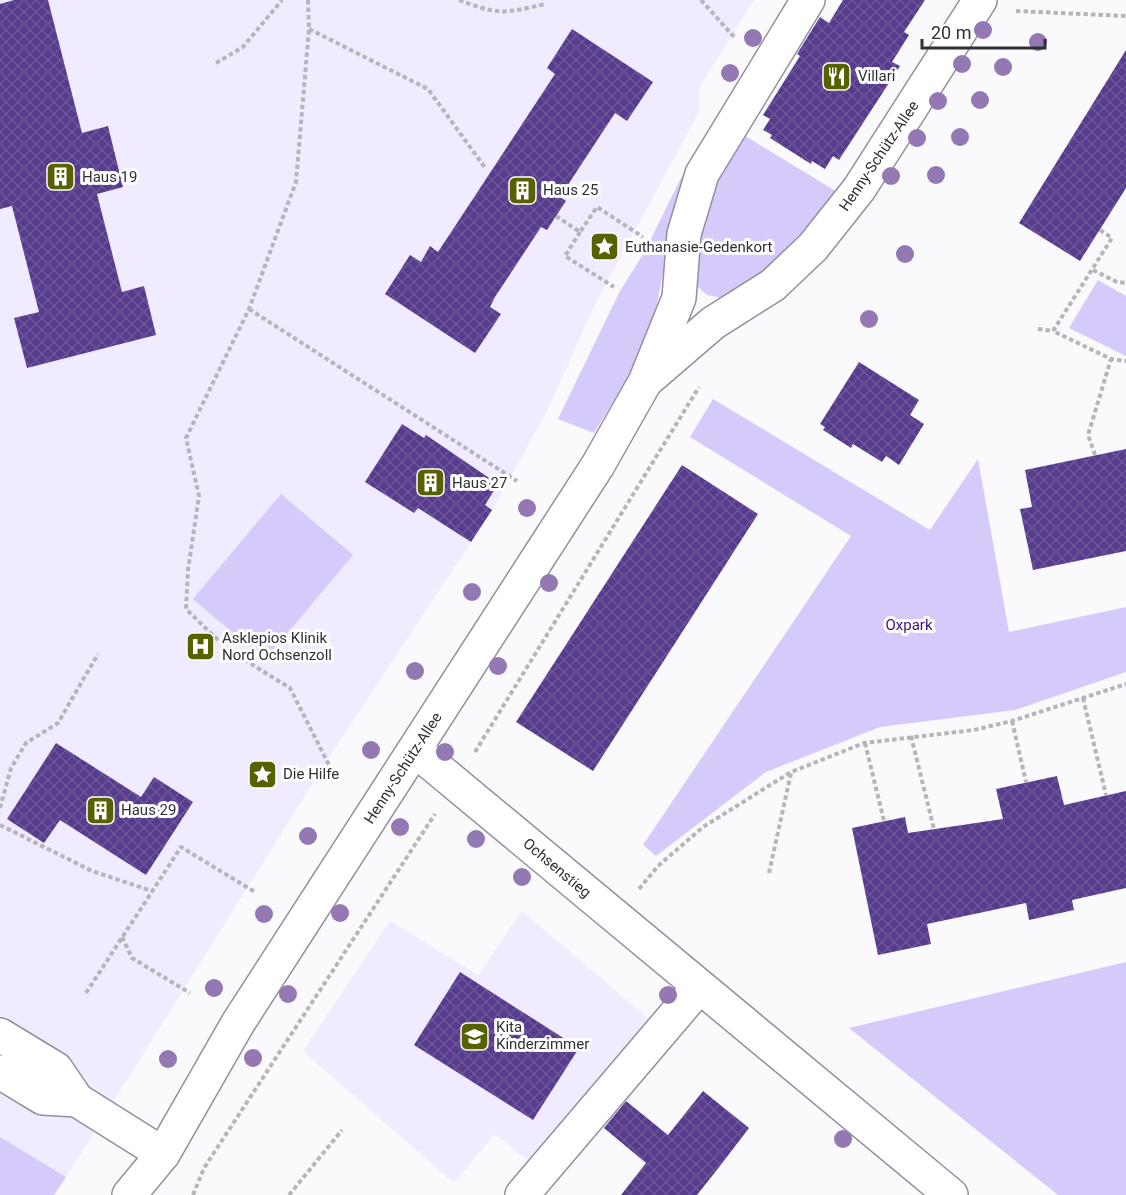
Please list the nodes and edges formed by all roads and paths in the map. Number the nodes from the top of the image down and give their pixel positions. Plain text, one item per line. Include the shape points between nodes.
1 (282, 0) edge
2 (308, 0) edge
3 (459, 0) edge
4 (701, 0) edge
5 (808, 0) edge
6 (544, 4) dead end
7 (976, 5) edge
8 (1126, 16) edge
9 (309, 29) junction
10 (735, 38) dead end
11 (216, 63) dead end
12 (486, 169) dead end
13 (556, 216) dead end
14 (1100, 230) dead end
15 (580, 232) junction
16 (644, 237) dead end
17 (1093, 270) junction
18 (1126, 283) edge
19 (614, 287) dead end
20 (249, 309) junction
21 (1038, 329) dead end
22 (1053, 331) junction
23 (1111, 359) junction
24 (1126, 361) edge
25 (645, 382) junction
26 (1095, 455) dead end
27 (517, 481) dead end
28 (98, 654) dead end
29 (1126, 684) edge
30 (1083, 698) junction
31 (1012, 721) junction
32 (911, 736) junction
33 (864, 743) junction
34 (415, 750) junction
35 (791, 772) junction
36 (333, 773) dead end
37 (1026, 782) dead end
38 (1106, 795) dead end
39 (0, 808) edge
40 (884, 821) dead end
41 (0, 825) edge
42 (934, 829) dead end
43 (769, 873) dead end
44 (152, 891) junction
45 (255, 892) dead end
46 (615, 917) junction
47 (122, 937) junction
48 (699, 987) junction
49 (86, 993) dead end
50 (190, 993) dead end
51 (0, 1035) edge
52 (0, 1072) edge
53 (76, 1100) junction
54 (342, 1130) dead end
55 (163, 1154) junction
56 (129, 1195) edge
57 (161, 1195) edge
58 (289, 1195) edge
59 (522, 1195) edge
60 (951, 1195) edge

1 - 11 path via 243,47
2 - 9 path
3 - 6 path via 508,13
4 - 10 path
5 - 25 street, Henny-Schütz-Allee via 702,174 684,234 679,298
7 - 8 path
7 - 25 street, Henny-Schütz-Allee via 860,189 813,247 773,285 713,323
9 - 12 path via 428,89
9 - 20 path via 296,182
13 - 15 path
14 - 17 path via 1112,238
15 - 16 path via 597,207
15 - 19 path via 564,256
17 - 18 path
17 - 22 path
20 - 27 path
20 - 36 path via 186,438 199,496 186,609 227,649 290,688
21 - 22 path
22 - 23 path
23 - 24 path
23 - 26 path via 1088,435
25 - 34 street, Henny-Schütz-Allee via 598,465
28 - 39 path via 58,723 21,751 11,768
29 - 30 path
30 - 31 path
30 - 38 path
31 - 32 path via 974,730
31 - 37 path
32 - 33 path
32 - 42 path
33 - 35 path
33 - 40 path
34 - 46 street, Ochsenstieg
34 - 55 street, Henny-Schütz-Allee via 238,1023
35 - 43 path
35 - 46 path via 703,827 658,866
41 - 44 path via 92,871
44 - 45 path via 181,847
44 - 47 path
46 - 48 street, Ochsenstieg
47 - 49 path
47 - 50 path via 132,958
48 - 59 street
48 - 60 street, Ochsenstieg
51 - 53 street via 56,1069
52 - 53 street via 43,1098
53 - 55 street
54 - 58 path
55 - 56 street, Henny-Schütz-Allee
55 - 57 street, Henny-Schütz-Allee

